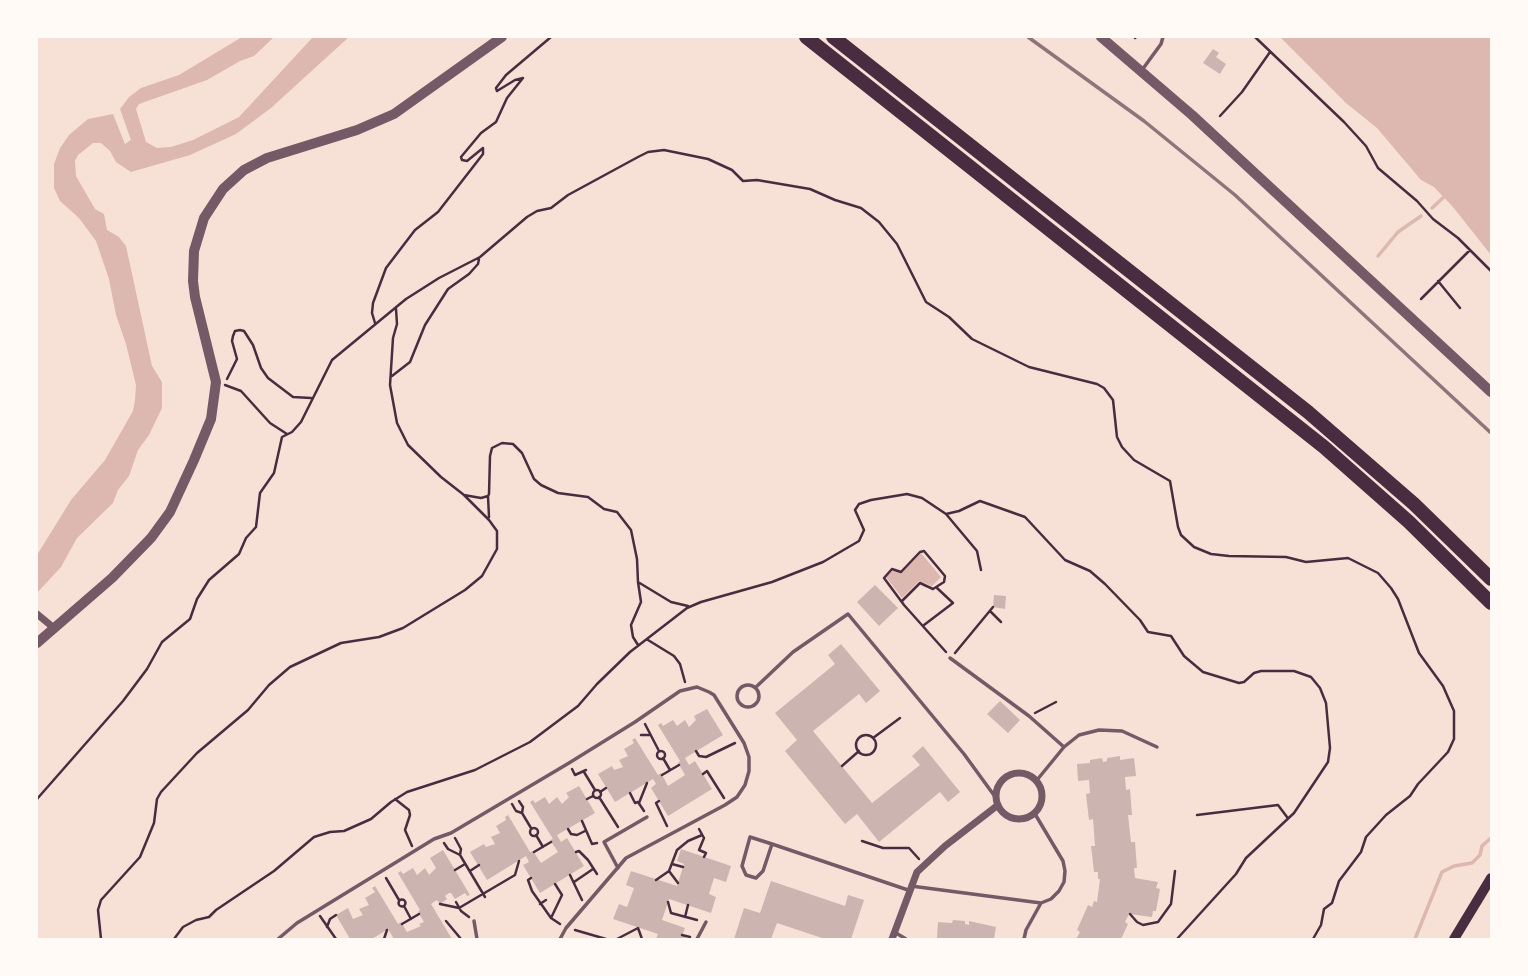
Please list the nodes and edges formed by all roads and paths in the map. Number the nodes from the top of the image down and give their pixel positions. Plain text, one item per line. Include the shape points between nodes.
1 (502, 37) edge
2 (551, 37) edge
3 (806, 37) edge
4 (833, 37) edge
5 (1101, 37) edge
6 (1164, 37) edge
7 (1255, 37) edge
8 (1270, 52) junction
9 (1142, 70) junction
10 (1220, 116) dead end
11 (1469, 250) junction
12 (480, 257) junction
13 (1491, 271) edge
14 (1438, 281) junction
15 (1420, 299) dead end
16 (1460, 308) dead end
17 (396, 309) junction
18 (375, 323) junction
19 (392, 376) junction
20 (220, 384) junction
21 (1491, 392) edge
22 (312, 399) junction
23 (289, 435) junction
24 (464, 495) junction
25 (488, 496) junction
26 (946, 514) junction
27 (489, 520) junction
28 (981, 570) dead end
29 (1491, 579) edge
30 (638, 582) junction
31 (937, 588) junction
32 (902, 601) junction
33 (1491, 603) edge
34 (691, 606) junction
35 (37, 614) edge
36 (1000, 622) dead end
37 (924, 625) junction
38 (54, 628) junction
39 (648, 640) junction
40 (37, 643) edge
41 (638, 645) junction
42 (950, 658) junction
43 (756, 687) junction
44 (686, 688) junction
45 (1056, 702) dead end
46 (1029, 716) junction
47 (641, 718) junction
48 (900, 718) dead end
49 (641, 735) dead end
50 (650, 735) junction
51 (873, 738) junction
52 (741, 739) junction
53 (1064, 747) junction
54 (1157, 747) dead end
55 (696, 751) dead end
56 (859, 751) junction
57 (569, 763) junction
58 (679, 765) dead end
59 (842, 766) dead end
60 (670, 770) junction
61 (703, 774) dead end
62 (662, 775) dead end
63 (1037, 780) junction
64 (647, 783) dead end
65 (606, 788) dead end
66 (595, 790) junction
67 (600, 792) junction
68 (630, 793) dead end
69 (516, 795) junction
70 (593, 796) junction
71 (599, 797) junction
72 (37, 799) edge
73 (395, 799) junction
74 (508, 799) junction
75 (587, 799) dead end
76 (659, 801) dead end
77 (997, 802) junction
78 (639, 803) junction
79 (728, 804) junction
80 (522, 813) junction
81 (1035, 814) junction
82 (1197, 815) dead end
83 (647, 817) joint
84 (1288, 818) junction
85 (582, 821) dead end
86 (696, 823) junction
87 (568, 829) dead end
88 (585, 831) junction
89 (621, 832) junction
90 (451, 833) junction
91 (672, 835) junction
92 (702, 835) junction
93 (441, 836) junction
94 (862, 841) dead end
95 (551, 842) dead end
96 (604, 842) junction
97 (772, 844) junction
98 (543, 847) junction
99 (415, 851) junction
100 (534, 852) dead end
101 (576, 852) dead end
102 (460, 855) junction
103 (704, 857) dead end
104 (519, 860) dead end
105 (465, 864) junction
106 (672, 864) junction
107 (479, 865) dead end
108 (922, 865) junction
109 (683, 867) dead end
110 (618, 868) junction
111 (593, 869) junction
112 (455, 870) dead end
113 (470, 871) junction
114 (669, 871) junction
115 (1175, 871) dead end
116 (382, 872) junction
117 (597, 874) dead end
118 (570, 875) dead end
119 (531, 878) dead end
120 (1491, 878) edge
121 (656, 880) dead end
122 (575, 882) junction
123 (678, 883) dead end
124 (555, 884) dead end
125 (909, 888) junction
126 (484, 895) junction
127 (465, 898) dead end
128 (546, 900) dead end
129 (456, 902) dead end
130 (668, 902) dead end
131 (468, 903) junction
132 (1041, 903) junction
133 (440, 904) dead end
134 (540, 904) junction
135 (688, 905) dead end
136 (585, 906) junction
137 (459, 908) junction
138 (318, 911) junction
139 (419, 914) dead end
140 (1130, 914) dead end
141 (336, 915) dead end
142 (551, 918) junction
143 (685, 918) junction
144 (411, 919) junction
145 (446, 921) dead end
146 (474, 921) joint
147 (706, 922) joint
148 (402, 924) dead end
149 (327, 927) junction
150 (566, 928) junction
151 (387, 930) dead end
152 (893, 936) edge
153 (101, 939) edge
154 (174, 939) edge
155 (278, 939) edge
156 (335, 939) edge
157 (384, 939) edge
158 (461, 939) edge
159 (477, 939) edge
160 (560, 939) edge
161 (606, 939) edge
162 (617, 939) edge
163 (642, 939) edge
164 (696, 939) edge
165 (906, 939) edge
166 (1024, 939) edge
167 (1177, 939) edge
168 (1313, 939) edge
169 (1454, 939) edge

1 - 20 street via 394,114 267,158 223,189 204,218 192,266 195,297
2 - 18 path via 496,88 523,78 496,122 461,157 467,161 483,148 483,154 386,268 373,303
3 - 33 highway via 1324,447
4 - 29 highway via 1299,405 1380,473
5 - 9 street
6 - 9 lane
7 - 8 path
8 - 10 path
8 - 11 path via 1344,122 1378,168
9 - 21 street
11 - 13 path
11 - 14 path
12 - 17 path via 439,278
12 - 19 path via 469,274 448,289 425,325 410,362
12 - 168 path via 527,217 648,152 702,157 732,170 743,181 820,191 861,208 879,222 897,244 926,302 979,344 1029,367 1104,388 1113,400 1122,447 1134,460 1170,481 1178,527 1194,547 1211,554 1306,562 1348,558 1378,573 1395,592 1419,653 1454,711 1454,739 1410,796 1366,837 1361,852 1339,881 1332,903 1324,909
14 - 15 path
14 - 16 path
17 - 18 path
17 - 19 path
18 - 22 path via 332,359
19 - 24 path via 397,423 404,438
20 - 22 path via 237,359 232,341 240,330 253,345 268,378 293,397
20 - 23 path via 241,391 270,424
20 - 38 street via 211,419 165,519 112,578
22 - 23 path
23 - 72 path via 282,438 274,473 260,493 256,527 239,554 209,580 190,619 162,642 123,701
24 - 25 path
24 - 27 path
25 - 27 path
25 - 30 path via 492,448 513,444 541,485 558,493 588,497 617,512 636,548
26 - 28 path via 972,544
26 - 34 path via 907,494 864,502 855,510 863,530 854,545 815,566
26 - 84 path via 980,501 1025,517 1065,560 1090,571 1148,632 1171,636 1184,656 1203,672 1239,683 1254,673 1280,669 1304,673 1316,681 1326,703 1330,756
27 - 153 path via 497,531 497,549 474,583 403,628 341,643 290,667 166,785 157,799 154,823 140,857 101,900
30 - 34 path via 671,602
30 - 41 path via 641,601 631,631
31 - 32 path via 920,583
31 - 32 path via 945,576 920,552 901,572 892,569 884,578
31 - 37 path via 953,603
32 - 37 path
34 - 39 path
35 - 38 street
36 - 42 path via 992,609
37 - 42 path
38 - 40 street
39 - 41 path
39 - 44 path via 680,664
41 - 73 path via 578,706 530,741 475,770
42 - 46 lane
43 - 43 lane via 760,698 756,705 741,705 737,699 740,688
43 - 77 lane via 793,652 848,614 964,754
44 - 47 lane
44 - 52 lane via 703,688 714,695
45 - 46 path
46 - 53 lane
47 - 50 path
47 - 57 lane
48 - 51 path
49 - 50 path
50 - 60 path via 658,757
51 - 56 path via 860,738
51 - 56 path via 873,752
52 - 55 path via 706,757
52 - 79 lane via 749,771 745,785
53 - 54 lane via 1079,735 1099,730 1122,731
53 - 63 lane
56 - 59 path
57 - 66 path via 575,775 585,771
57 - 69 lane
58 - 60 path
60 - 62 path
61 - 79 path via 707,771
63 - 77 street via 1026,773 1007,776 998,786
63 - 81 street via 1043,801
64 - 78 path
65 - 67 path
66 - 67 path
66 - 70 path
67 - 71 path
68 - 78 path
69 - 74 lane
69 - 80 path
70 - 71 path
70 - 75 path
71 - 89 path
73 - 99 path via 409,810 405,830
73 - 154 path via 372,819 314,837 209,918 183,927
74 - 80 path
74 - 90 lane
76 - 91 path via 656,803
77 - 81 street via 1007,817
77 - 108 street
78 - 83 path
79 - 86 lane
80 - 98 path via 531,835 536,835
81 - 132 lane via 1065,871 1059,891
82 - 84 path via 1278,805
83 - 89 lane
84 - 167 path via 1246,858
85 - 88 path
86 - 91 lane
86 - 92 path
87 - 88 path via 577,835
88 - 96 path via 592,844
89 - 96 lane
90 - 93 lane
90 - 102 path
91 - 110 lane via 626,858
92 - 103 path via 699,850 706,853
92 - 106 path via 677,850
93 - 99 lane
93 - 102 path via 448,849
94 - 108 path via 883,848 909,848
95 - 98 path
96 - 110 lane
97 - 97 lane via 750,837 742,866 746,875 756,877 763,871
97 - 125 lane
98 - 100 path
99 - 116 lane
101 - 111 path
102 - 105 path
104 - 126 path via 515,875
105 - 112 path
105 - 113 path
106 - 109 path
106 - 114 path
107 - 113 path
108 - 125 street
110 - 136 lane
111 - 117 path
111 - 122 path
113 - 126 path
114 - 121 path
114 - 123 path
115 - 140 path via 1171,904 1158,922 1143,925
116 - 138 lane
116 - 144 path
118 - 122 path
119 - 134 path via 531,891
120 - 169 main road
122 - 136 path
124 - 142 path via 562,895
125 - 132 lane
125 - 152 street
126 - 131 path
127 - 131 path
128 - 134 path
129 - 137 path
130 - 143 path via 671,913
131 - 137 path
132 - 166 lane
133 - 137 path
134 - 142 path
135 - 143 path
136 - 150 lane
137 - 146 path
138 - 149 path
138 - 155 lane
139 - 144 path
141 - 149 path
142 - 150 path
143 - 147 path
144 - 148 path
145 - 158 path
146 - 159 lane
147 - 164 lane
149 - 156 path
150 - 160 lane
150 - 161 path
151 - 157 path
152 - 165 lane
162 - 163 path via 638,928

